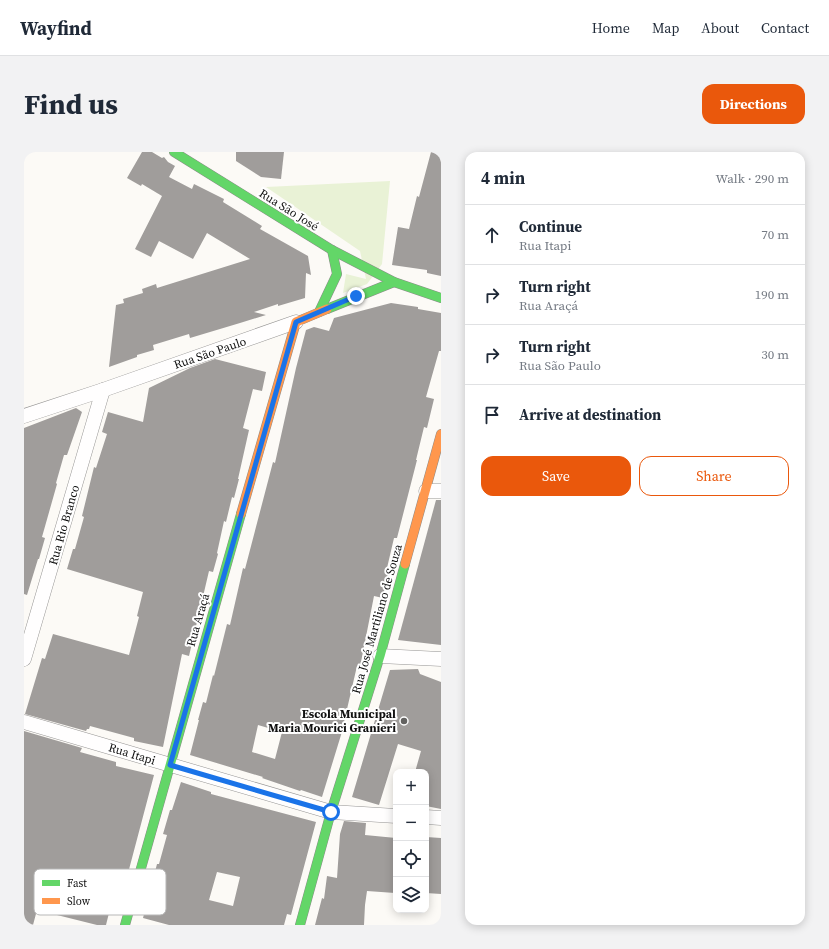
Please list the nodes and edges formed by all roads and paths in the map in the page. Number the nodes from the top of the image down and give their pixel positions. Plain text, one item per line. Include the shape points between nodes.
1 (174, 152) edge
2 (332, 250) junction
3 (394, 282) junction
4 (441, 298) edge
5 (319, 312) junction
6 (296, 322) junction
7 (103, 390) junction
8 (24, 416) edge
9 (441, 434) edge
10 (426, 491) junction
11 (441, 492) edge
12 (380, 656) junction
13 (24, 659) edge
14 (441, 659) edge
15 (24, 722) edge
16 (170, 765) junction
17 (331, 812) junction
18 (393, 816) edge
19 (429, 817) edge
20 (441, 818) edge
21 (141, 869) edge
22 (128, 915) edge
23 (125, 925) edge
24 (300, 925) edge

1 - 2 street, Rua São José
2 - 3 street, Rua São José
2 - 5 street via 337,274
3 - 4 street, Rua São José
3 - 5 street, Rua São Paulo
5 - 6 street, Rua São Paulo
6 - 7 street, Rua São Paulo
6 - 16 street, Rua Araçá
7 - 8 street, Rua São Paulo
7 - 13 street, Rua Rio Branco
9 - 10 street, Rua José Martiliano de Souza
10 - 11 street
10 - 12 street, Rua José Martiliano de Souza
12 - 14 street
12 - 17 street, Rua José Martiliano de Souza
15 - 16 street, Rua Itapi
16 - 17 street, Rua Itapi
16 - 21 street, Rua Araçá
17 - 18 street, Rua Itapi
17 - 24 street, Rua José Martiliano de Souza
19 - 20 street
22 - 23 street, Rua Araçá

